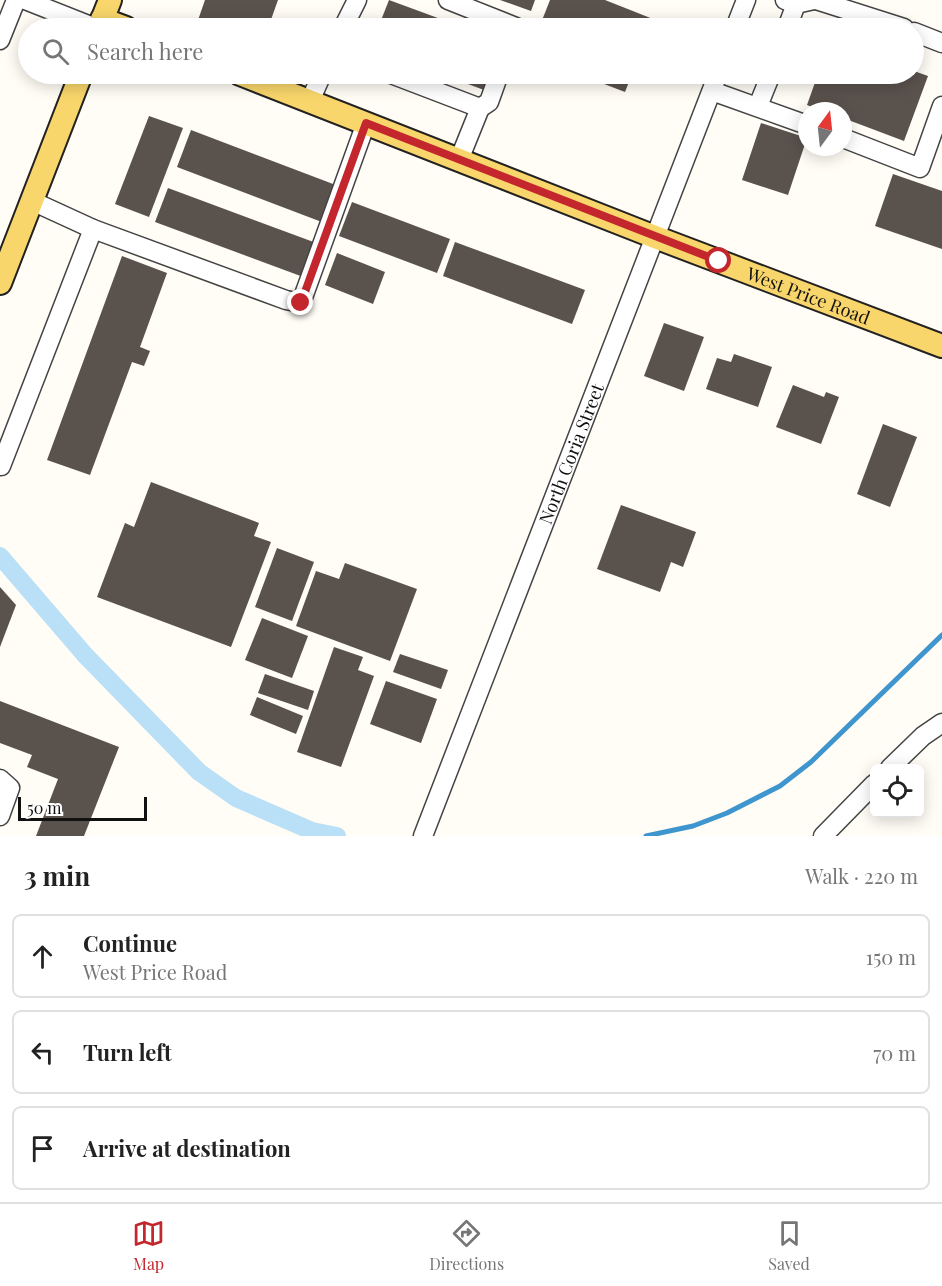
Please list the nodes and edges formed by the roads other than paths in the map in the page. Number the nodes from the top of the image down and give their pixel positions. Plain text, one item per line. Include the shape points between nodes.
1 (16, 0) edge
2 (25, 0) edge
3 (357, 0) edge
4 (448, 0) edge
5 (746, 0) edge
6 (803, 1) edge
7 (98, 18) edge
8 (348, 18) edge
9 (493, 18) edge
10 (739, 18) edge
11 (793, 18) edge
12 (867, 18) edge
13 (924, 36) edge
14 (0, 40) edge
15 (942, 43) edge
16 (77, 84) edge
17 (266, 84) edge
18 (318, 84) edge
19 (417, 84) edge
20 (495, 84) edge
21 (714, 84) edge
22 (767, 84) edge
23 (712, 91) junction
24 (310, 101) junction
25 (759, 106) junction
26 (942, 106) edge
27 (480, 108) junction
28 (798, 121) edge
29 (366, 123) junction
30 (852, 142) edge
31 (459, 160) junction
32 (32, 201) junction
33 (93, 229) junction
34 (655, 237) junction
35 (0, 283) edge
36 (942, 346) edge
37 (0, 466) edge
38 (942, 723) edge
39 (894, 764) edge
40 (0, 779) edge
41 (870, 788) edge
42 (0, 816) edge
43 (423, 836) edge
44 (823, 836) edge

1 - 14 street
2 - 7 street
3 - 8 street
4 - 9 street
5 - 10 street
6 - 11 street
6 - 12 street
13 - 15 street
16 - 32 main road
17 - 24 main road, West Price Road
18 - 24 street
19 - 27 street
20 - 27 street via 489,102
21 - 23 street, North Coria Street
22 - 25 street
23 - 25 street
23 - 34 street, North Coria Street
24 - 29 main road, West Price Road
25 - 28 street
26 - 30 street via 920,168
27 - 31 street
29 - 31 main road, West Price Road
29 - 33 street via 301,303
31 - 34 main road, West Price Road
32 - 33 street
32 - 35 main road
33 - 37 street
34 - 36 main road, West Price Road
34 - 43 street, North Coria Street
38 - 39 street
40 - 42 street via 10,788
41 - 44 street

